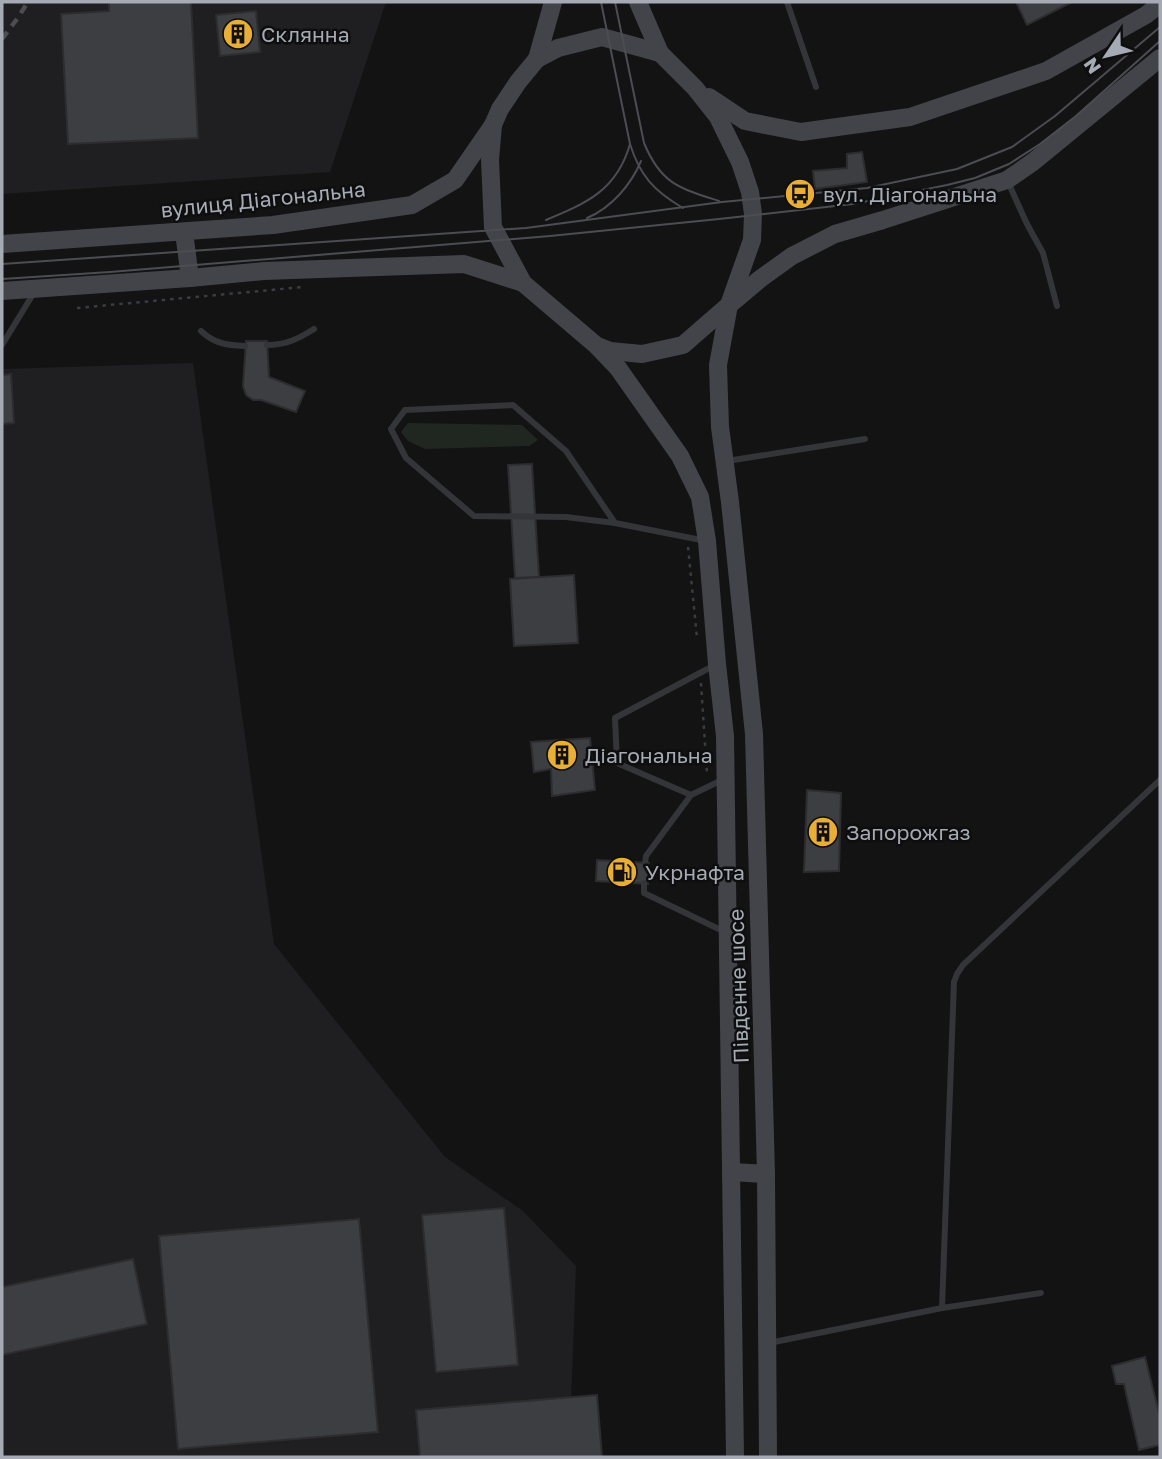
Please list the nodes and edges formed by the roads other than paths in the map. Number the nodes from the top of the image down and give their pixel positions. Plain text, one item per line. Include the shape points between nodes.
1 (553, 2) edge
2 (638, 2) edge
3 (787, 2) edge
4 (1160, 4) edge
5 (660, 52) junction
6 (1160, 58) edge
7 (537, 59) junction
8 (695, 88) junction
9 (816, 88) dead end
10 (493, 125) junction
11 (1007, 180) junction
12 (184, 232) junction
13 (2, 244) edge
14 (190, 278) junction
15 (523, 283) junction
16 (36, 289) junction
17 (2, 291) edge
18 (729, 306) junction
19 (1057, 306) dead end
20 (314, 329) dead end
21 (201, 331) dead end
22 (2, 345) edge
23 (267, 345) dead end
24 (246, 346) dead end
25 (597, 346) junction
26 (865, 439) dead end
27 (725, 461) junction
28 (615, 523) junction
29 (707, 541) junction
30 (717, 664) junction
31 (726, 778) junction
32 (1160, 780) edge
33 (691, 795) junction
34 (645, 863) dead end
35 (645, 883) dead end
36 (728, 933) junction
37 (732, 1172) junction
38 (766, 1174) junction
39 (1041, 1293) dead end
40 (942, 1308) junction
41 (767, 1344) junction
42 (735, 1457) edge
43 (768, 1457) edge

1 - 7 main road
2 - 5 main road
3 - 9 lane
4 - 8 main road via 1046,71 910,117 801,132 745,121
5 - 7 main road via 602,37 558,48
5 - 8 main road
6 - 11 main road
7 - 10 main road, вулиця Діагональна
8 - 18 main road, Південне шосе via 718,117 750,192 752,240
10 - 12 main road, вулиця Діагональна via 455,180 412,205 273,225
10 - 15 main road via 493,226
11 - 18 main road via 835,233 792,256
11 - 19 lane via 1043,253
12 - 13 main road, вулиця Діагональна
12 - 14 main road
14 - 15 main road via 464,264
14 - 16 main road
15 - 25 main road, Південне шосе
16 - 17 main road
16 - 22 lane
18 - 25 main road via 683,345 642,354
18 - 27 main road, Південне шосе via 718,365
20 - 23 lane via 296,340
21 - 24 lane via 212,341
25 - 29 main road, Південне шосе via 618,368 680,456 700,497
26 - 27 lane
27 - 38 main road, Південне шосе via 754,734
28 - 28 lane via 566,451 513,405 405,410 391,429 406,457 474,516 566,517
28 - 29 lane
29 - 30 main road, Південне шосе
30 - 31 main road, Південне шосе
30 - 33 lane via 615,718 617,763
31 - 33 lane
31 - 36 main road, Південне шосе
32 - 40 lane via 957,974
33 - 34 lane
35 - 36 lane via 644,893
36 - 37 main road, Південне шосе
37 - 38 main road
37 - 42 main road, Південне шосе
38 - 41 main road, Південне шосе
39 - 40 lane
40 - 41 lane
41 - 43 main road, Південне шосе

